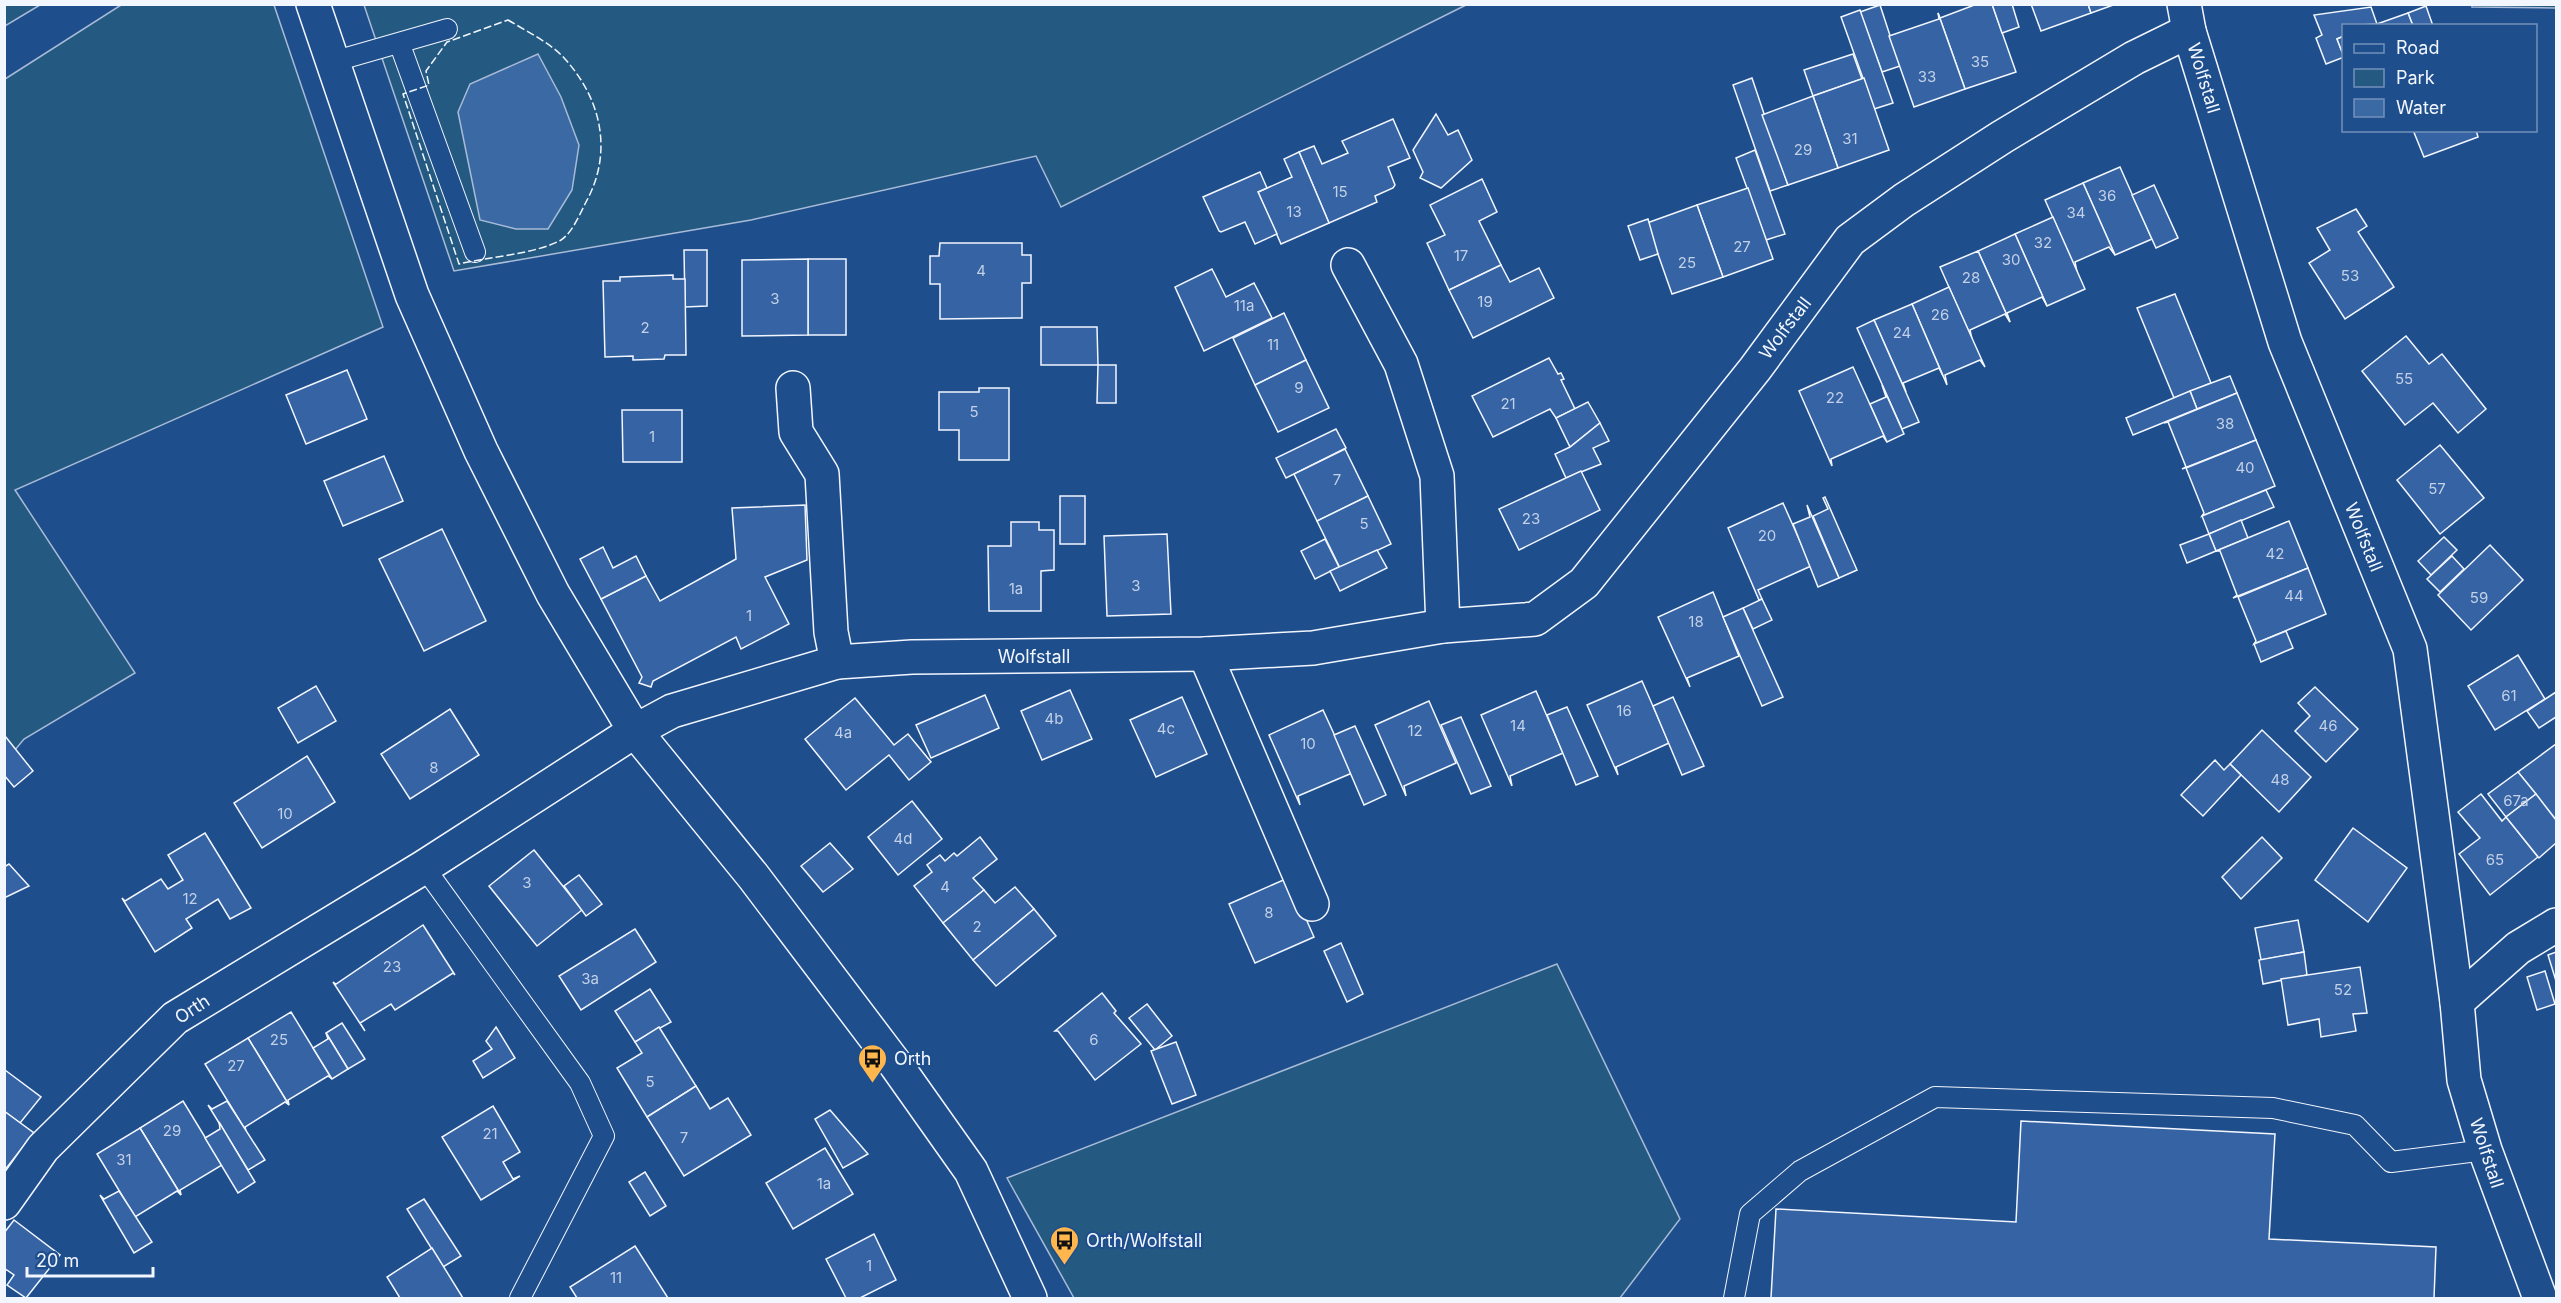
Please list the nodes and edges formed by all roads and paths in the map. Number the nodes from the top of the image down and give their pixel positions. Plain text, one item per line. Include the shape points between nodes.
1 (313, 4) edge
2 (2186, 18) edge
3 (447, 30) dead end
4 (400, 45) junction
5 (332, 62) junction
6 (475, 252) dead end
7 (1348, 265) dead end
8 (793, 388) dead end
9 (1443, 626) junction
10 (1205, 654) junction
11 (837, 662) junction
12 (635, 731) junction
13 (424, 867) junction
14 (1312, 904) dead end
15 (2556, 924) edge
16 (2457, 1002) junction
17 (2485, 1150) junction
18 (4, 1203) edge
19 (520, 1299) edge
20 (1030, 1299) edge
21 (1734, 1299) edge
22 (2540, 1299) edge

1 - 5 street
2 - 9 street, Wolfstall via 2134,58 2002,136 1850,240 1755,369 1584,583 1535,619
2 - 16 street, Wolfstall via 2284,342 2410,649
3 - 4 lane
4 - 5 lane
4 - 6 lane
5 - 12 street via 412,295 481,451 553,594
7 - 9 street via 1401,364 1437,476
8 - 11 street via 796,432 822,474 831,632
9 - 10 street, Wolfstall via 1313,648
10 - 11 street, Wolfstall via 912,657
10 - 14 street
11 - 12 street, Wolfstall via 672,711
12 - 13 street, Orth
12 - 20 street via 753,876 972,1171
13 - 18 street, Orth via 175,1018 43,1148
13 - 19 lane via 580,1083 604,1136
15 - 16 street via 2518,948
16 - 17 street, Wolfstall via 2464,1080
17 - 21 lane via 2391,1162 2355,1125 2273,1108 1935,1097 1800,1171 1750,1214
17 - 22 street, Wolfstall

